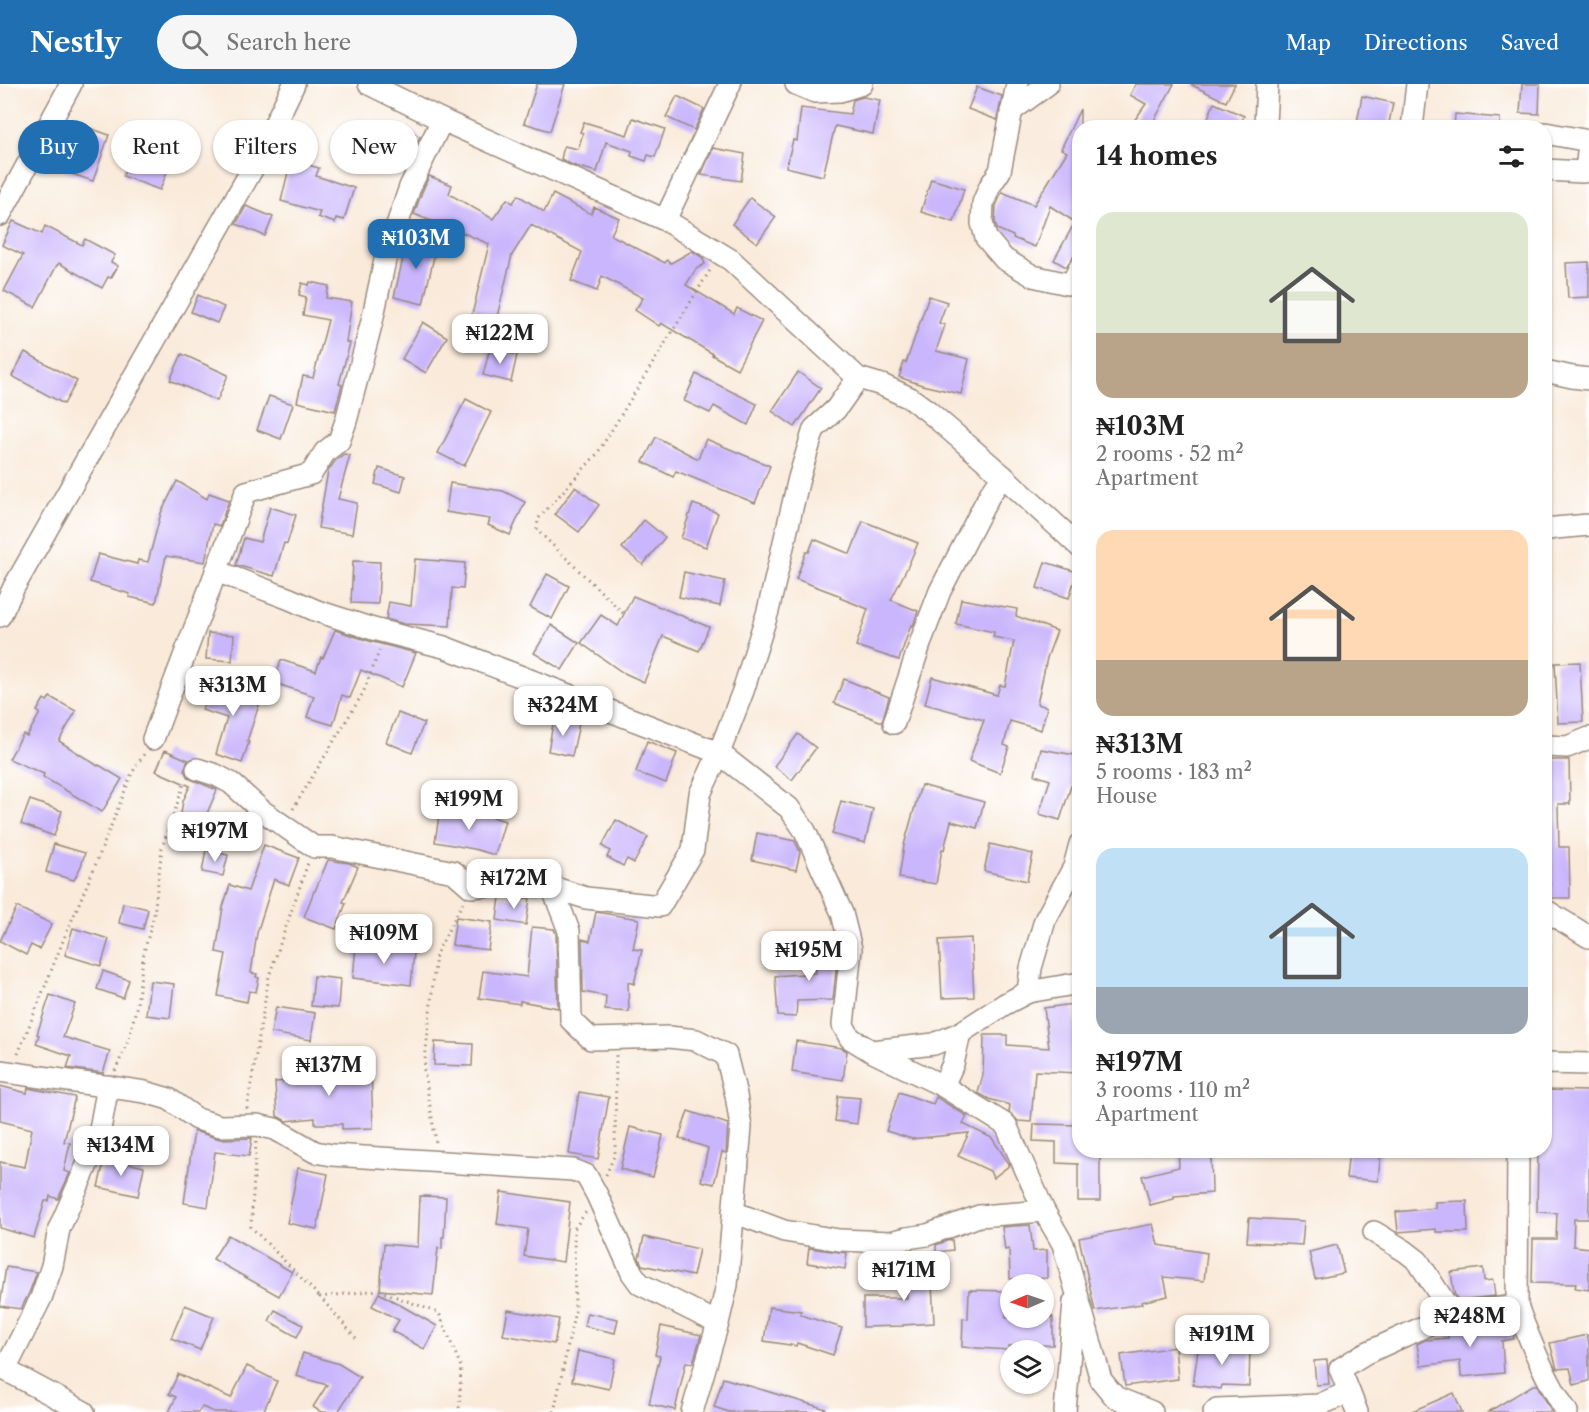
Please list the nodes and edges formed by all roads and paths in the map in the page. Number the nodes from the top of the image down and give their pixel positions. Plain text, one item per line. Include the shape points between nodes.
1 (71, 84) edge
2 (294, 84) edge
3 (369, 84) edge
4 (730, 84) edge
5 (796, 84) edge
6 (862, 84) edge
7 (1017, 84) edge
8 (1048, 84) edge
9 (1267, 84) edge
10 (1416, 84) edge
11 (1011, 111) junction
12 (442, 120) junction
13 (1265, 120) edge
14 (1413, 120) edge
15 (1552, 135) edge
16 (1589, 143) edge
17 (1552, 170) edge
18 (0, 215) edge
19 (665, 220) junction
20 (720, 253) junction
21 (1072, 281) edge
22 (1552, 373) edge
23 (858, 378) junction
24 (1589, 379) edge
25 (1003, 476) junction
26 (1589, 525) edge
27 (1552, 529) edge
28 (1072, 540) edge
29 (216, 571) junction
30 (7, 591) edge
31 (623, 613) dead end
32 (0, 615) edge
33 (387, 633) junction
34 (894, 723) dead end
35 (1589, 738) edge
36 (153, 740) joint
37 (1552, 746) edge
38 (719, 753) junction
39 (197, 769) joint
40 (283, 826) junction
41 (314, 847) junction
42 (1072, 871) edge
43 (471, 887) junction
44 (552, 887) junction
45 (1552, 914) edge
46 (1589, 937) edge
47 (1072, 984) edge
48 (1028, 992) junction
49 (960, 1033) junction
50 (871, 1051) junction
51 (1552, 1063) edge
52 (1589, 1064) edge
53 (6, 1071) edge
54 (108, 1086) junction
55 (943, 1086) junction
56 (250, 1125) junction
57 (1518, 1158) edge
58 (439, 1162) junction
59 (1044, 1211) junction
60 (733, 1212) junction
61 (1374, 1232) dead end
62 (1076, 1287) junction
63 (320, 1297) junction
64 (1517, 1306) junction
65 (1452, 1314) junction
66 (718, 1323) junction
67 (356, 1338) dead end
68 (3, 1369) edge
69 (1349, 1392) junction
70 (84, 1412) edge
71 (459, 1412) edge
72 (692, 1412) edge
73 (1065, 1412) edge
74 (1152, 1412) edge
75 (1214, 1412) edge
76 (1357, 1412) edge
77 (1567, 1412) edge

1 - 18 street
2 - 30 street via 258,159
3 - 12 street
4 - 19 street
5 - 6 street via 816,92 840,92
7 - 11 street
8 - 11 street
9 - 13 street
10 - 14 street
11 - 21 street via 999,171 983,202 981,223 986,238 1004,259 1033,276 1068,284
12 - 19 street
12 - 29 street via 410,187 385,260 339,441 325,452 311,474 246,492
15 - 16 street
16 - 17 street via 1586,170
19 - 20 street
20 - 23 street
20 - 31 path via 597,454 538,519 537,530
22 - 24 street
23 - 25 street via 910,398
23 - 38 street via 836,409 814,429 768,611
25 - 28 street
25 - 34 street via 940,591
26 - 27 street
29 - 33 street via 317,611
29 - 36 street
30 - 32 street
33 - 38 street via 444,647
33 - 40 path via 363,693
35 - 37 street via 1567,747
36 - 53 path via 132,773
38 - 44 street via 700,794 693,850 660,906 586,898
38 - 50 street via 789,808 805,831 842,913 851,950 843,1025 850,1038
39 - 40 street via 231,783
39 - 54 path via 188,772 162,848 154,915 129,1039
40 - 41 street
41 - 43 street via 332,847 454,872
41 - 56 path via 269,976
42 - 48 street via 1046,920
43 - 44 street
43 - 58 path via 436,954 424,1070
44 - 60 street via 569,931 571,1020 591,1039 696,1040 726,1055 741,1127
45 - 46 street
47 - 48 street
48 - 49 street
49 - 50 street via 934,1044
49 - 55 street
50 - 55 street
51 - 52 street
53 - 54 street
54 - 56 street via 169,1099 197,1119 220,1126
54 - 68 street via 98,1140 59,1229 45,1287
55 - 59 street via 1006,1125
56 - 58 street via 275,1129 315,1152
56 - 63 path via 250,1227
57 - 64 street
58 - 66 street via 573,1170 586,1175 640,1284
59 - 60 street via 979,1216 927,1235 891,1242 839,1240 784,1231
59 - 62 street via 1063,1244
60 - 66 street via 727,1285
61 - 65 street via 1418,1261
62 - 73 street
62 - 74 street via 1101,1380 1115,1397
63 - 67 path
63 - 71 path via 378,1290 439,1313 461,1367
64 - 65 street
64 - 77 street via 1551,1386
65 - 69 street via 1364,1353 1340,1369
66 - 72 street
68 - 70 street
69 - 75 street via 1319,1405
69 - 76 street

